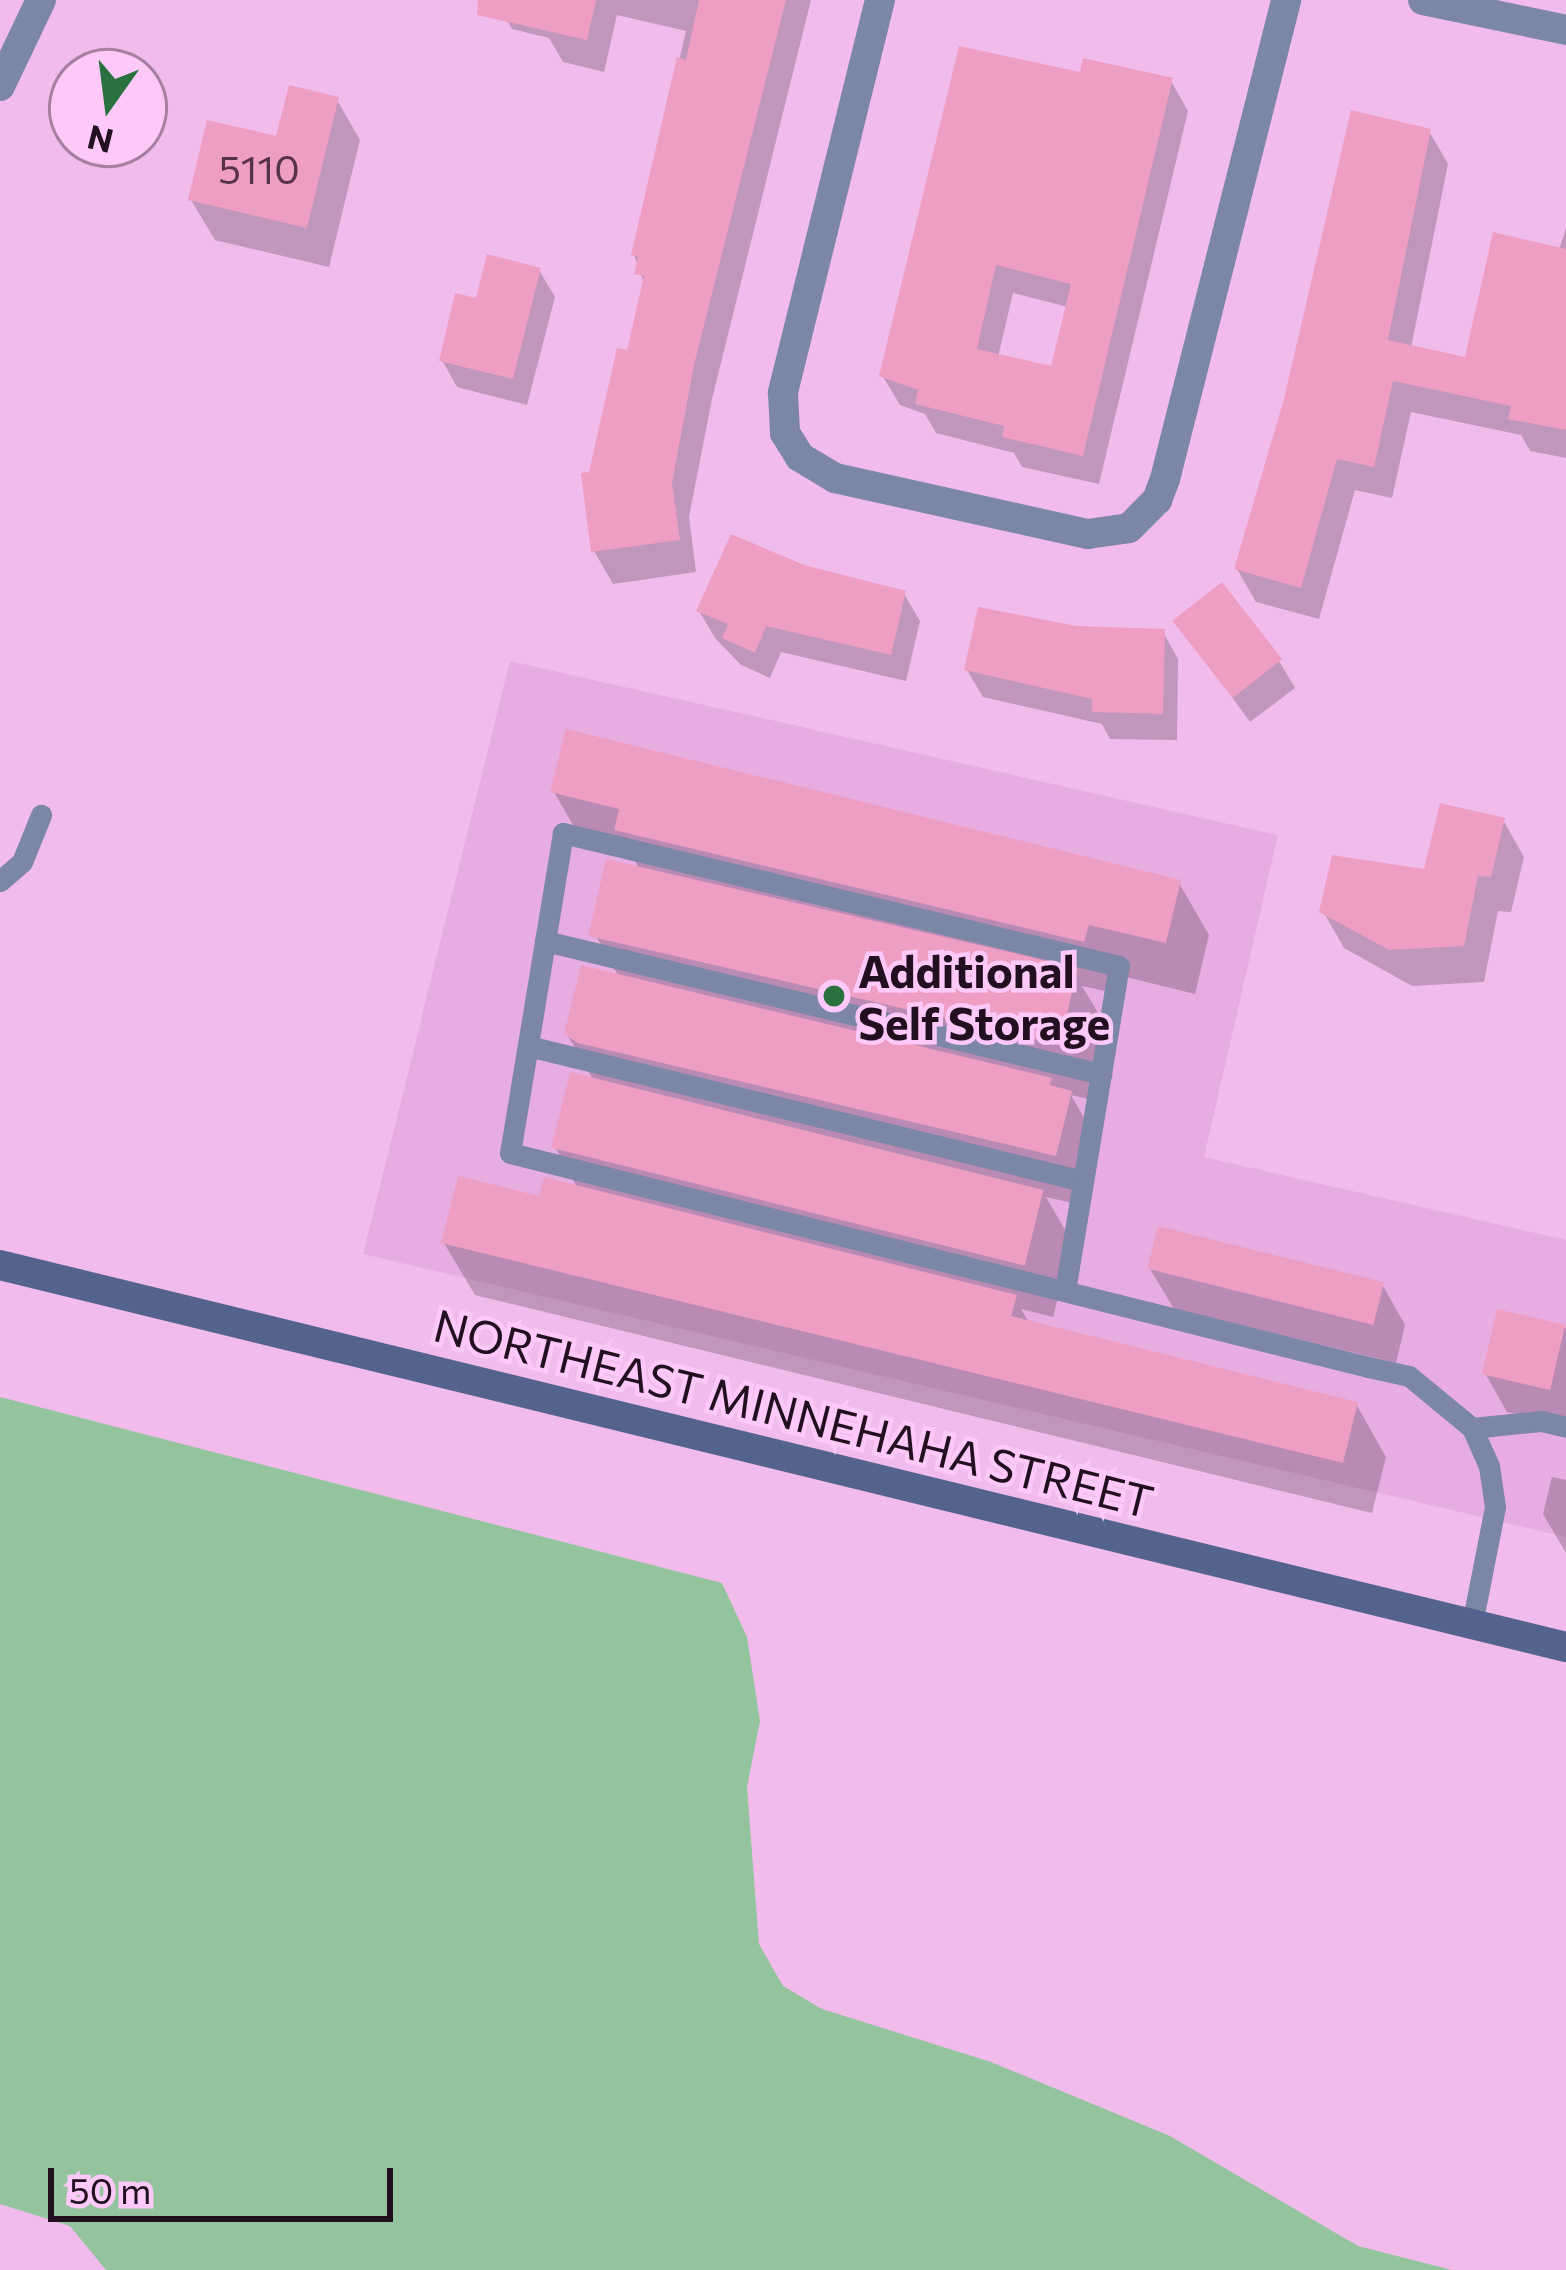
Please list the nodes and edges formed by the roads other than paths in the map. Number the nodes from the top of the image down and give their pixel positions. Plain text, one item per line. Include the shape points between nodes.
1 (41, 0) edge
2 (880, 0) edge
3 (1286, 0) edge
4 (1424, 0) edge
5 (1566, 30) edge
6 (0, 86) edge
7 (40, 814) dead end
8 (0, 881) edge
9 (545, 941) junction
10 (528, 1046) junction
11 (1101, 1074) junction
12 (1084, 1180) junction
13 (0, 1265) edge
14 (1065, 1292) junction
15 (1566, 1427) edge
16 (1472, 1428) junction
17 (1472, 1624) junction
18 (1566, 1647) edge

1 - 6 street
2 - 3 street via 783,393 791,447 835,478 1061,530 1112,534 1143,518 1165,479
4 - 5 street
7 - 8 lane via 22,862
9 - 10 lane
9 - 11 lane
9 - 11 lane via 563,833 1119,966
10 - 12 lane
10 - 14 lane via 510,1153
11 - 12 lane
12 - 14 lane
13 - 17 main road, NORTHEAST MINNEHAHA STREET
14 - 16 lane via 1409,1376
15 - 16 lane via 1541,1421
16 - 17 lane via 1495,1507
17 - 18 main road, NORTHEAST MINNEHAHA STREET

